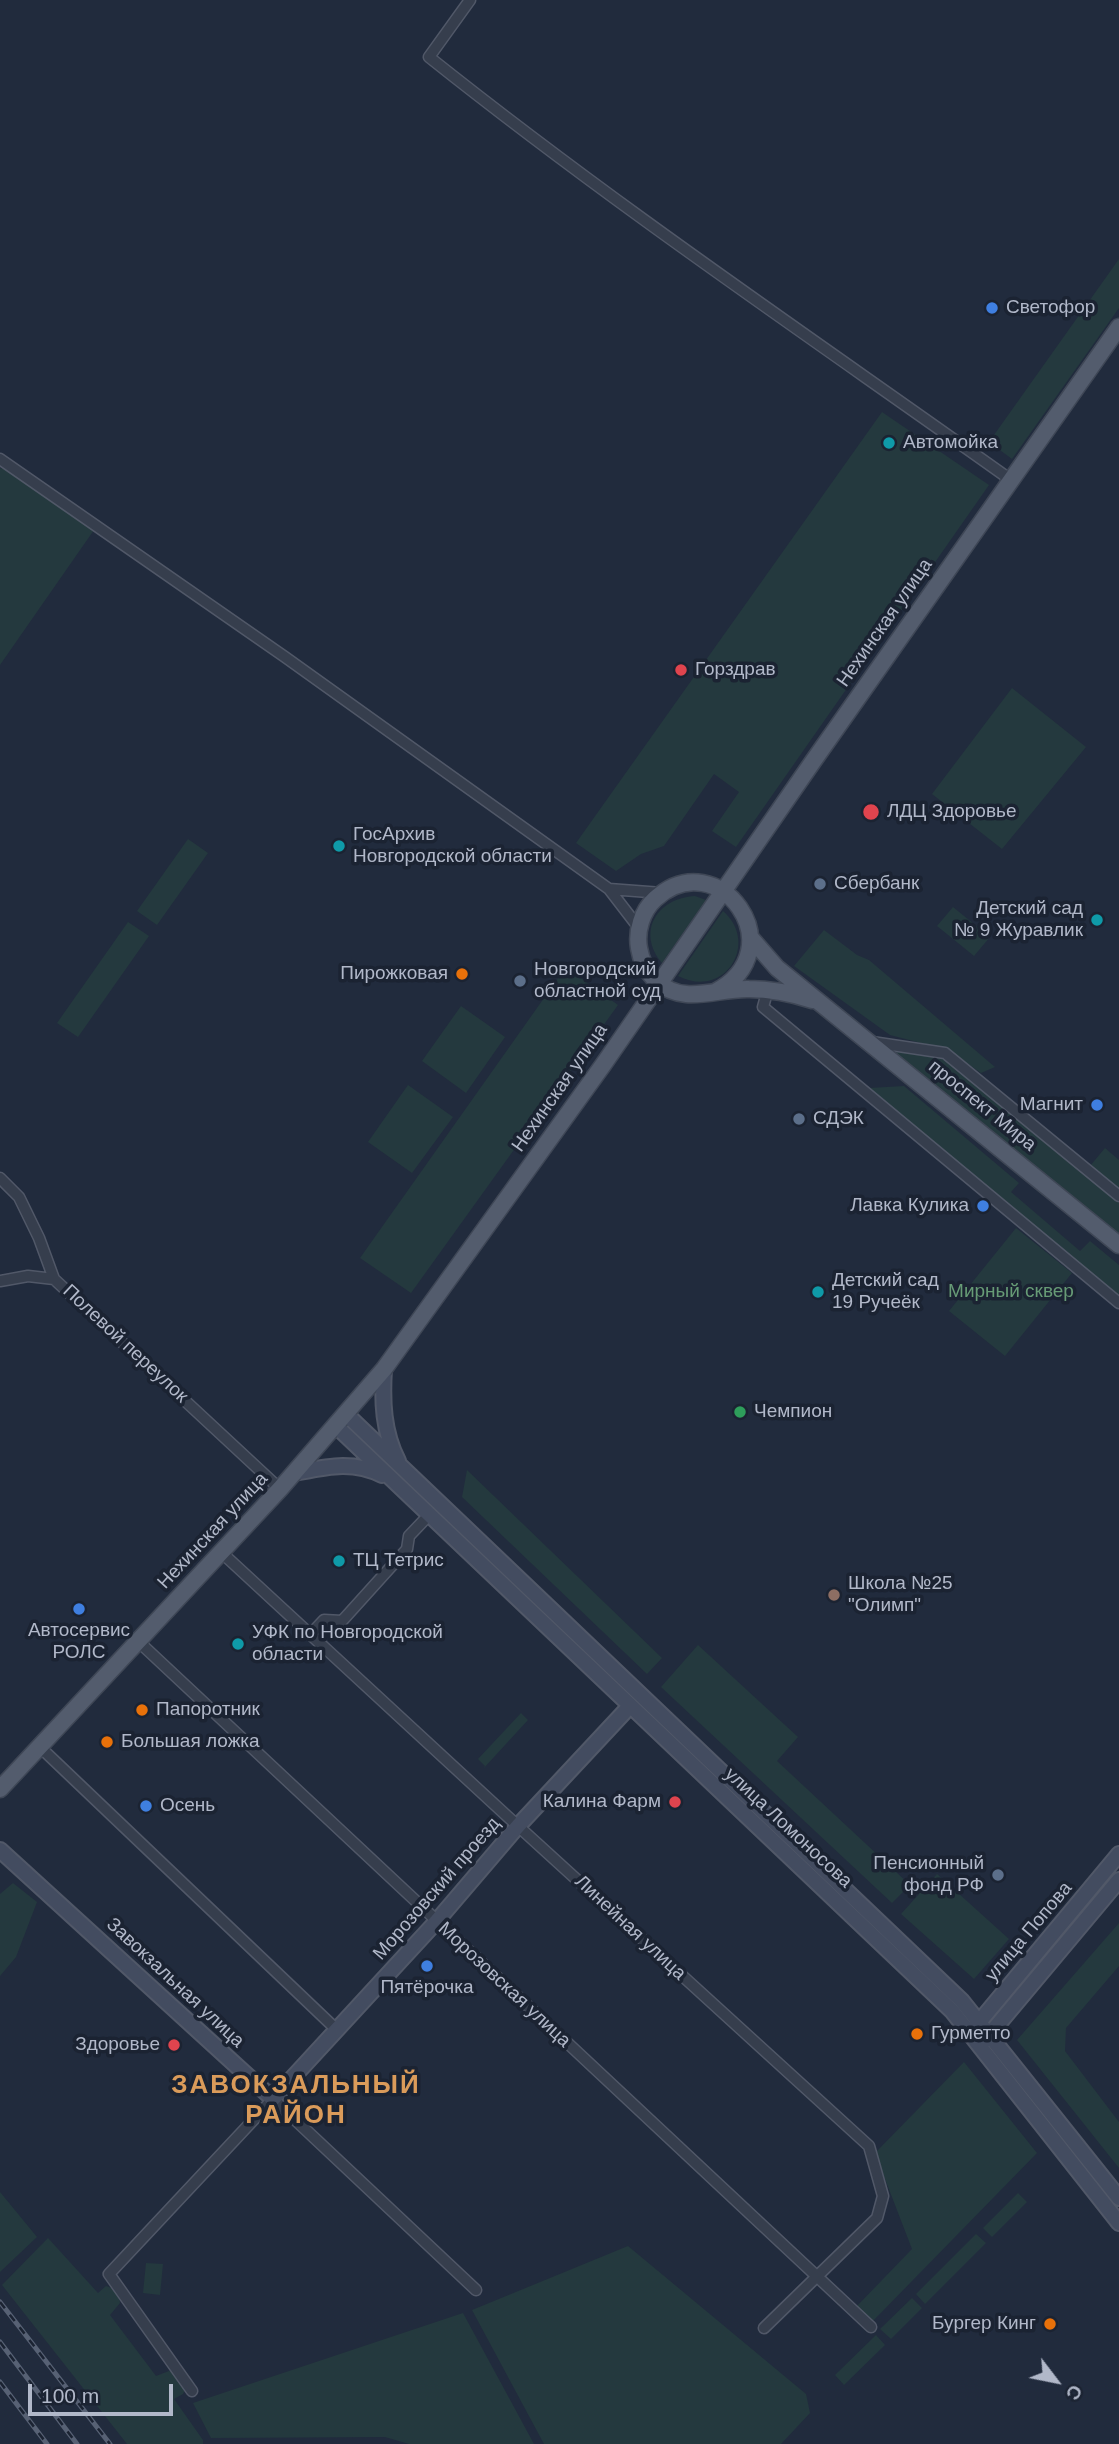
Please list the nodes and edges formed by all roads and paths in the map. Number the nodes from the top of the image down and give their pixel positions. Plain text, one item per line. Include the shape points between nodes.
1 (470, 0) edge
2 (1119, 327) edge
3 (0, 459) edge
4 (1012, 480) junction
5 (609, 890) junction
6 (723, 891) junction
7 (662, 893) junction
8 (639, 928) junction
9 (750, 937) junction
10 (659, 984) junction
11 (768, 989) junction
12 (715, 992) junction
13 (818, 1001) junction
14 (868, 1041) junction
15 (0, 1178) edge
16 (1119, 1196) edge
17 (1119, 1245) edge
18 (54, 1279) junction
19 (0, 1281) edge
20 (1119, 1303) edge
21 (384, 1369) junction
22 (341, 1420) junction
23 (295, 1473) junction
24 (407, 1473) junction
25 (400, 1487) junction
26 (280, 1489) junction
27 (429, 1515) junction
28 (222, 1552) junction
29 (520, 1590) junction
30 (310, 1635) junction
31 (139, 1642) junction
32 (630, 1706) junction
33 (40, 1747) junction
34 (0, 1789) edge
35 (517, 1826) junction
36 (0, 1850) edge
37 (1119, 1854) edge
38 (1119, 1880) edge
39 (843, 1896) junction
40 (436, 1922) junction
41 (979, 2021) junction
42 (337, 2030) junction
43 (969, 2034) junction
44 (990, 2034) junction
45 (980, 2047) junction
46 (273, 2099) junction
47 (1119, 2198) edge
48 (1119, 2224) edge
49 (818, 2276) junction
50 (476, 2290) dead end
51 (871, 2327) dead end
52 (764, 2328) dead end
53 (192, 2391) dead end

1 - 4 street via 429,57 614,200
2 - 4 main road, Нехинская улица
3 - 5 street
4 - 6 main road, Нехинская улица
5 - 7 street
5 - 8 street
6 - 7 main road via 692,883
6 - 9 main road, проспект Мира via 743,911
6 - 10 main road, Нехинская улица
7 - 8 main road
8 - 10 main road via 642,960
9 - 12 main road via 741,970
9 - 13 main road, проспект Мира via 777,968
10 - 12 main road, проспект Мира via 692,996
10 - 21 main road, Нехинская улица
11 - 12 main road, проспект Мира
11 - 13 main road, проспект Мира
11 - 20 street via 763,1007
13 - 14 main road, проспект Мира
14 - 16 street via 945,1054
14 - 17 main road, проспект Мира
15 - 18 street, Полевой переулок via 19,1197
18 - 19 street via 28,1276
18 - 26 street, Полевой переулок
21 - 22 main road, Нехинская улица
21 - 24 main road, улица Ломоносова via 388,1435
22 - 23 main road, Нехинская улица
22 - 24 main road, улица Ломоносова
22 - 25 main road, улица Ломоносова
23 - 25 main road, улица Ломоносова via 349,1465 379,1473
23 - 26 main road, Нехинская улица
24 - 29 main road, улица Ломоносова
25 - 27 main road, улица Ломоносова
26 - 28 main road, Нехинская улица
27 - 29 main road, улица Ломоносова
27 - 30 street via 409,1536 408,1549 342,1621 324,1620
28 - 30 street, Линейная улица
28 - 31 main road, Нехинская улица
29 - 32 main road, улица Ломоносова
29 - 39 main road, улица Ломоносова
30 - 35 street, Линейная улица
31 - 33 main road, Нехинская улица
31 - 40 street, Морозовская улица
32 - 35 main road, Морозовский проезд
32 - 39 main road, улица Ломоносова
33 - 34 main road, Нехинская улица
33 - 42 street
35 - 40 main road, Морозовский проезд
35 - 49 street, Линейная улица via 869,2146 883,2196 877,2218
36 - 46 main road, Завокзальная улица
37 - 41 main road, улица Попова
38 - 44 main road, улица Попова
39 - 41 main road, улица Ломоносова via 930,1968
39 - 43 main road, улица Ломоносова
40 - 42 main road, Морозовский проезд
40 - 49 street, Морозовская улица
41 - 43 main road, улица Попова
41 - 44 main road, улица Ломоносова
42 - 46 main road, Морозовский проезд
43 - 45 main road, улица Ломоносова
44 - 45 main road, улица Попова
44 - 47 main road, улица Ломоносова
45 - 48 main road, улица Ломоносова
46 - 50 street, Завокзальная улица
46 - 53 street via 109,2274
49 - 51 street, Морозовская улица
49 - 52 street, Линейная улица

